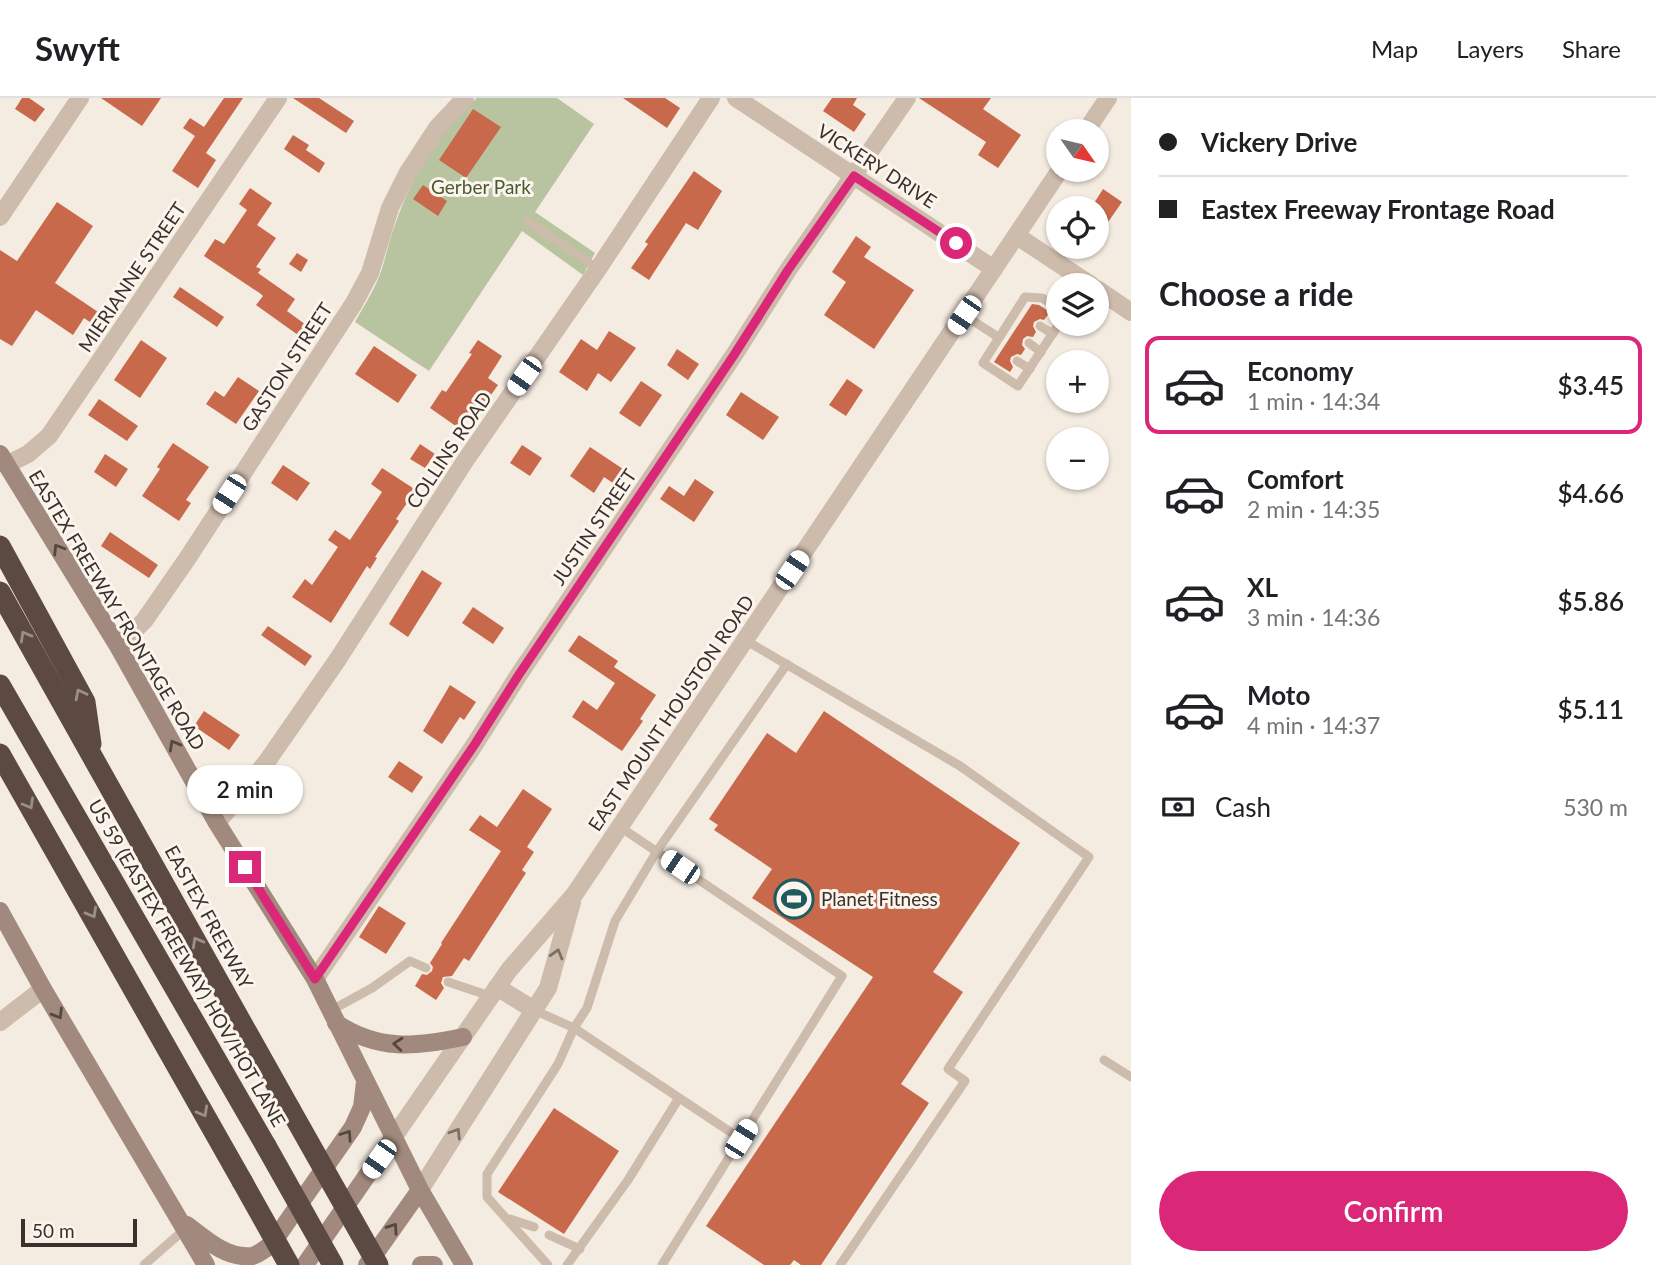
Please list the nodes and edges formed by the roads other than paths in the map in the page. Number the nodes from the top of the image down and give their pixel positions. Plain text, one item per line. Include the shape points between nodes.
1 (80, 98) edge
2 (278, 98) edge
3 (465, 98) edge
4 (711, 98) edge
5 (736, 98) edge
6 (907, 98) edge
7 (1108, 98) edge
8 (1094, 119) edge
9 (854, 176) junction
10 (1052, 182) edge
11 (0, 217) edge
12 (527, 221) dead end
13 (1017, 236) junction
14 (598, 269) junction
15 (994, 269) junction
16 (1071, 273) edge
17 (1109, 298) edge
18 (1046, 301) edge
19 (1131, 312) edge
20 (964, 315) junction
21 (1040, 326) dead end
22 (1004, 327) junction
23 (1046, 330) edge
24 (1013, 334) dead end
25 (1052, 336) edge
26 (1029, 343) dead end
27 (998, 344) junction
28 (1041, 352) junction
29 (1017, 361) dead end
30 (1030, 369) junction
31 (3, 459) edge
32 (0, 546) edge
33 (0, 592) edge
34 (746, 640) junction
35 (118, 646) junction
36 (787, 664) junction
37 (0, 685) edge
38 (0, 754) edge
39 (94, 760) junction
40 (217, 822) junction
41 (620, 827) junction
42 (657, 851) junction
43 (574, 895) junction
44 (0, 911) edge
45 (426, 968) dead end
46 (315, 979) junction
47 (448, 982) dead end
48 (43, 989) junction
49 (494, 992) junction
50 (534, 1010) junction
51 (333, 1017) junction
52 (0, 1022) edge
53 (574, 1028) junction
54 (463, 1037) junction
55 (1104, 1060) dead end
56 (1131, 1077) edge
57 (365, 1082) junction
58 (679, 1098) junction
59 (393, 1138) junction
60 (741, 1139) junction
61 (420, 1190) junction
62 (508, 1219) junction
63 (182, 1224) junction
64 (534, 1227) dead end
65 (550, 1234) dead end
66 (580, 1249) junction
67 (144, 1265) edge
68 (206, 1265) edge
69 (289, 1265) edge
70 (305, 1265) edge
71 (333, 1265) edge
72 (367, 1265) edge
73 (378, 1265) edge
74 (421, 1265) edge
75 (434, 1265) edge
76 (464, 1265) edge
77 (548, 1265) edge
78 (567, 1265) edge
79 (662, 1265) edge
80 (839, 1265) edge

1 - 11 street
2 - 31 street, MIERIANNE STREET via 49,436 28,454
3 - 35 street, GASTON STREET via 436,128 407,174 354,303 187,559 144,621
4 - 14 street, COLLINS ROAD
5 - 9 street, VICKERY DRIVE
6 - 9 street, JUSTIN STREET
7 - 8 street
9 - 15 street, VICKERY DRIVE
9 - 46 street, JUSTIN STREET
10 - 13 street, EAST MOUNT HOUSTON ROAD
12 - 14 lane
13 - 15 street, EAST MOUNT HOUSTON ROAD
13 - 16 street
14 - 40 street, COLLINS ROAD via 465,461 338,659 268,760
15 - 20 street, EAST MOUNT HOUSTON ROAD
17 - 19 street
18 - 22 lane via 1026,297 1020,313
20 - 27 lane
20 - 34 street, EAST MOUNT HOUSTON ROAD
21 - 23 lane
22 - 24 lane
22 - 27 lane
25 - 28 lane
26 - 28 lane
27 - 30 lane via 983,363 1018,386
28 - 30 lane
29 - 30 lane
35 -> 31 main road, EASTEX FREEWAY FRONTAGE ROAD
39 -> 32 highway via 85,702
39 -> 33 highway, EASTEX FREEWAY
34 - 36 lane
34 - 41 street, EAST MOUNT HOUSTON ROAD
40 -> 35 main road, EASTEX FREEWAY FRONTAGE ROAD
36 - 42 lane
36 - 80 lane via 960,766 1089,857 948,1069 965,1081
37 - 71 highway, US 59 (EASTEX FREEWAY) HOV/HOT LANE, bridge
38 -> 69 highway, bridge
73 -> 39 highway, EASTEX FREEWAY, bridge
40 - 46 main road, EASTEX FREEWAY FRONTAGE ROAD
41 - 42 lane
41 - 43 street, EAST MOUNT HOUSTON ROAD
42 - 53 lane via 615,920 587,1008
42 - 60 lane via 842,976
43 - 49 street, EAST MOUNT HOUSTON ROAD
50 -> 43 street, EAST MOUNT HOUSTON ROAD via 548,988
44 - 48 main road
45 - 51 lane via 410,961
46 - 51 main road, EASTEX FREEWAY FRONTAGE ROAD
47 - 49 lane
48 - 52 street
48 -> 63 main road
49 - 50 street
49 - 54 street, EAST MOUNT HOUSTON ROAD
50 - 53 lane
61 -> 50 street, EAST MOUNT HOUSTON ROAD
54 -> 51 main road via 424,1045 389,1044 350,1033
51 - 57 main road, EASTEX FREEWAY FRONTAGE ROAD
53 - 58 lane
53 - 62 lane via 558,1064 487,1174 487,1197
54 - 59 street, EAST MOUNT HOUSTON ROAD
55 - 56 lane
57 - 59 main road, EASTEX FREEWAY FRONTAGE ROAD
63 -> 57 main road via 234,1255 254,1256 271,1245 352,1127 362,1107
58 - 60 lane
58 - 66 lane
59 - 61 main road, EASTEX FREEWAY FRONTAGE ROAD
59 - 70 main road, EAST MOUNT HOUSTON ROAD
60 - 79 lane
72 -> 61 main road, EAST MOUNT HOUSTON ROAD
61 - 76 main road, EASTEX FREEWAY FRONTAGE ROAD
62 - 64 lane
62 - 77 lane
63 - 67 lane
63 - 68 main road
65 - 66 lane
66 - 78 lane
74 - 75 main road

